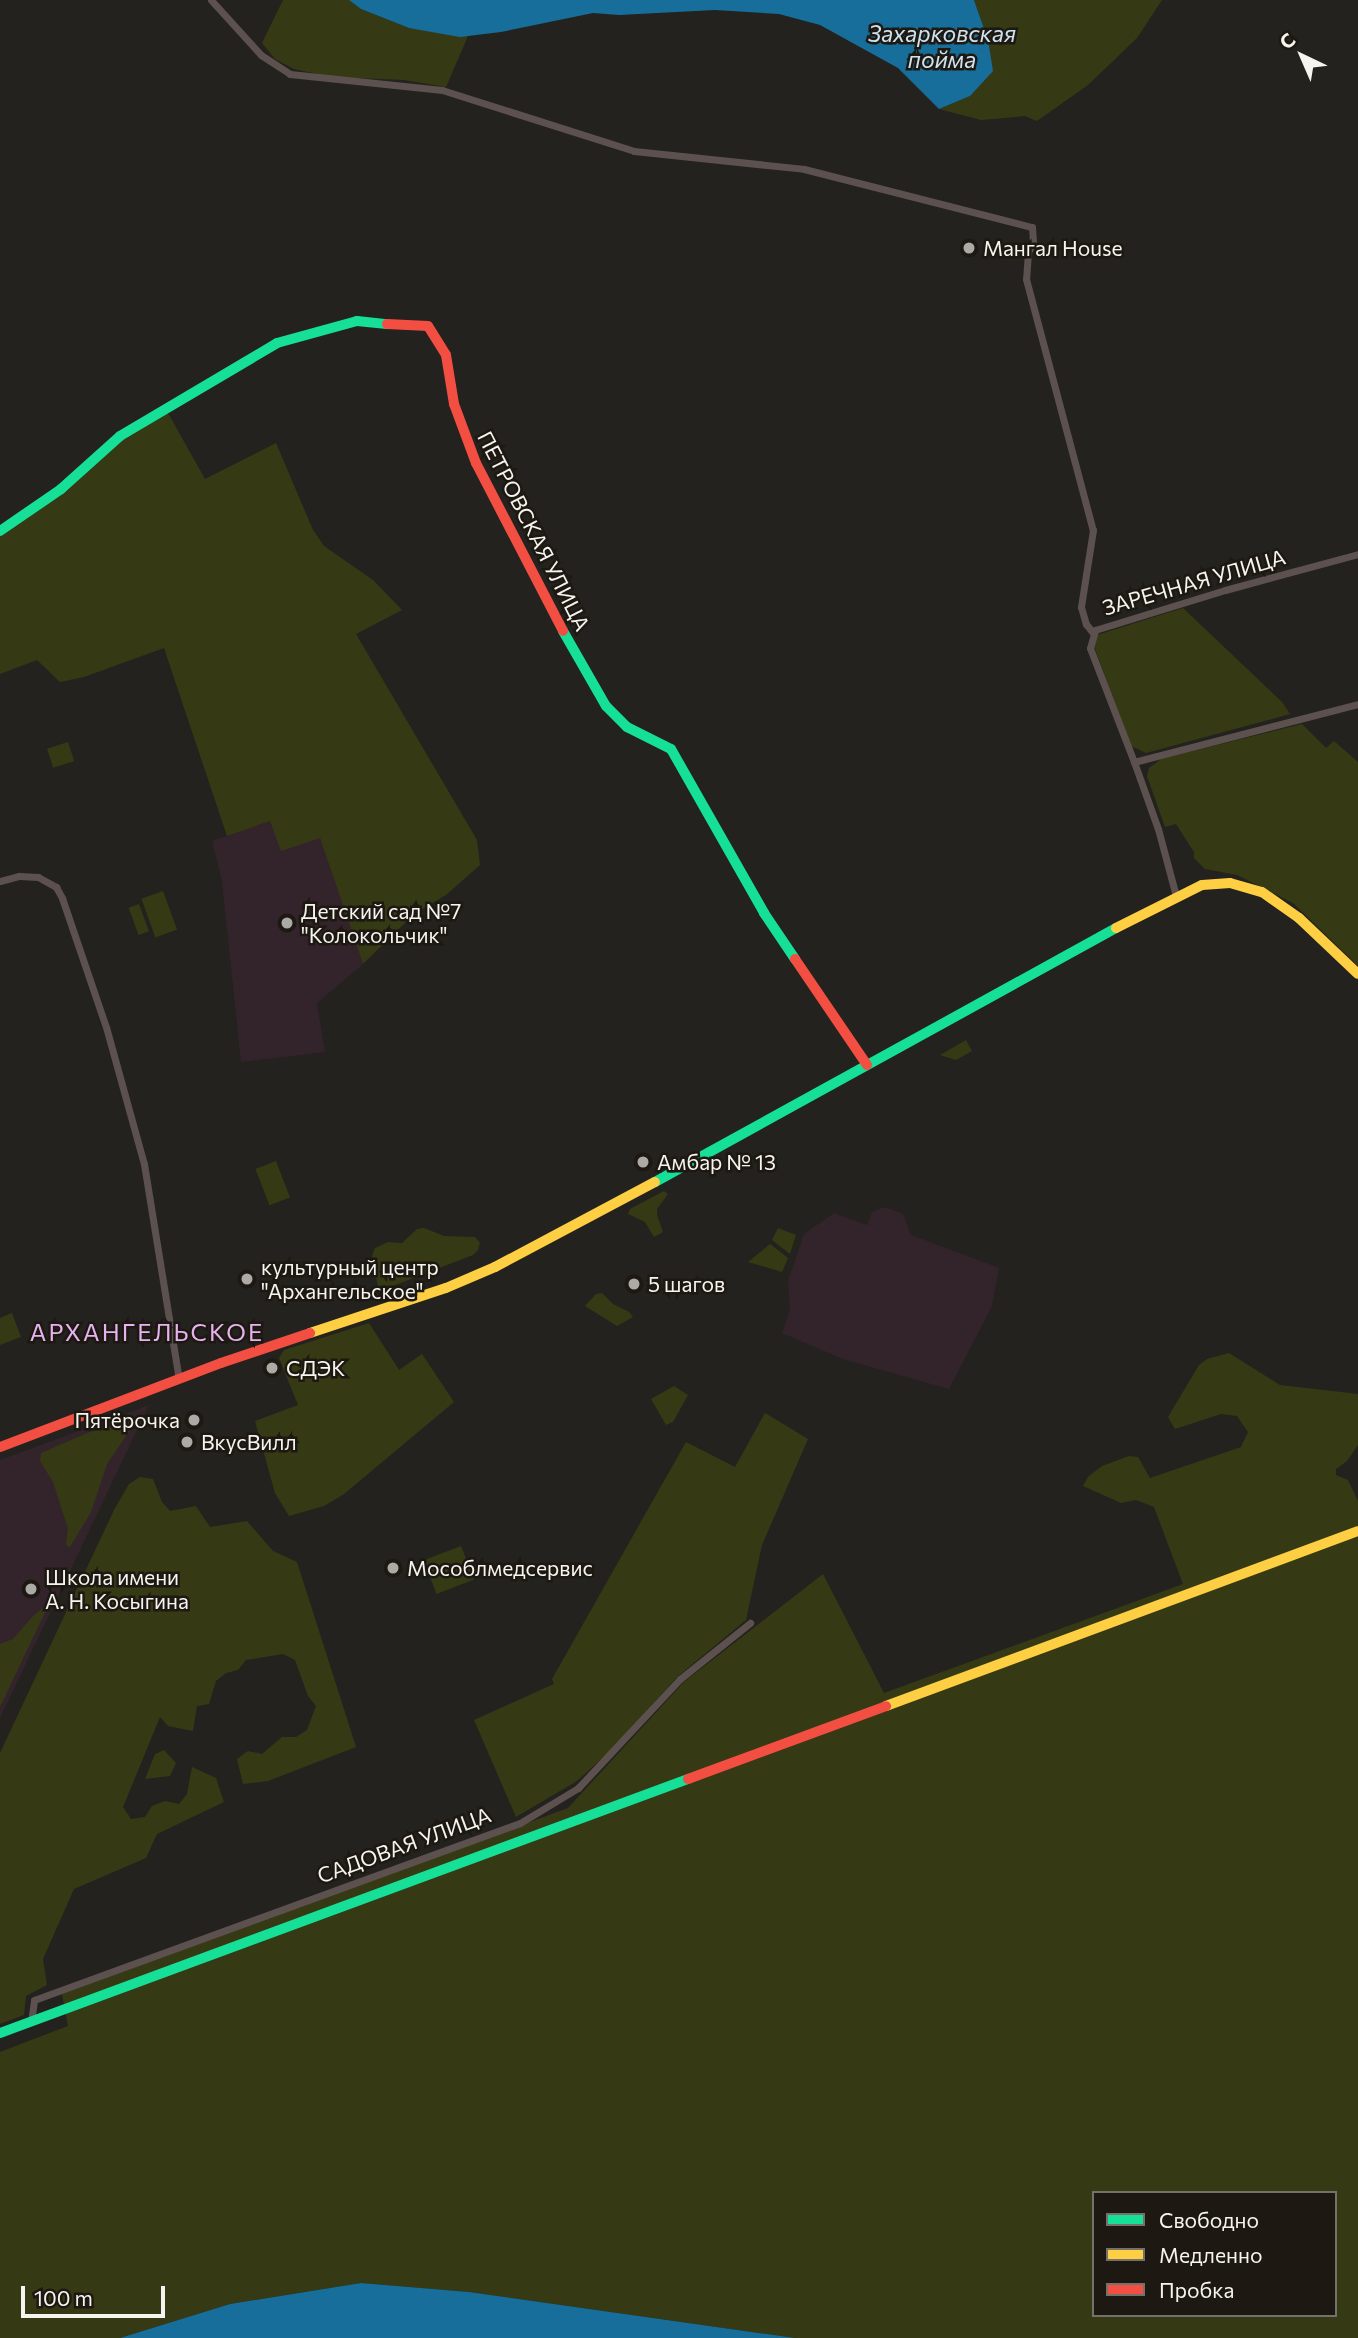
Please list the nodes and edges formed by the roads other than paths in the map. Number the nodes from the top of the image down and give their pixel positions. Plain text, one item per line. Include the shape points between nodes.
1 (211, 0) edge
2 (0, 531) edge
3 (1358, 554) edge
4 (1093, 633) junction
5 (1358, 704) edge
6 (1134, 762) junction
7 (0, 881) edge
8 (1176, 896) junction
9 (1358, 974) edge
10 (867, 1065) junction
11 (179, 1379) junction
12 (0, 1447) edge
13 (1358, 1531) edge
14 (750, 1623) dead end
15 (31, 2022) junction
16 (0, 2033) edge

1 - 4 street via 261,55 290,74 442,90 634,151 804,169 1032,228 1026,279 1093,530 1081,607
2 - 10 street, ПЕТРОВСКАЯ УЛИЦА via 61,489 120,436 277,343 357,321 428,326 446,355 454,404 472,455 537,586 606,706 627,727 671,749 764,913
3 - 4 street, ЗАРЕЧНАЯ УЛИЦА via 1100,627
4 - 6 street, ЗАРЕЧНАЯ УЛИЦА via 1090,648
5 - 6 street
6 - 8 street, ЗАРЕЧНАЯ УЛИЦА
7 - 11 street via 38,877 56,887 62,898 106,1027 144,1164
8 - 9 street via 1215,882 1262,892 1300,918
8 - 10 street
10 - 11 street via 495,1266
11 - 12 street
13 - 15 street
14 - 15 street, САДОВАЯ УЛИЦА via 680,1679 578,1788 520,1823 34,2000
15 - 16 street

